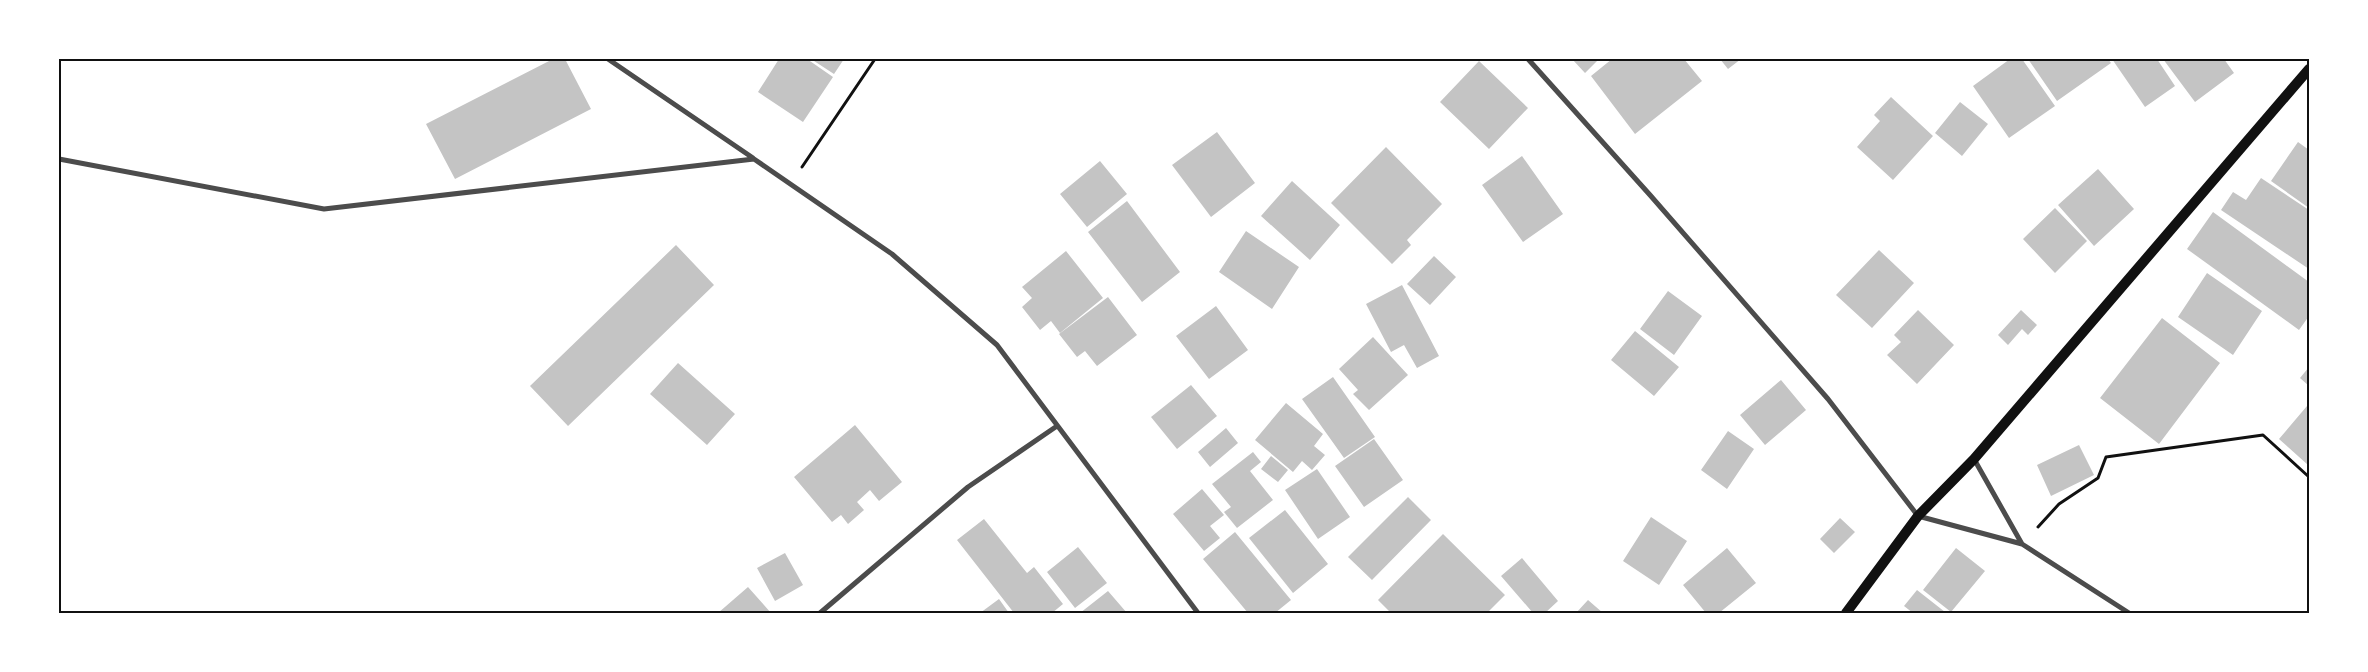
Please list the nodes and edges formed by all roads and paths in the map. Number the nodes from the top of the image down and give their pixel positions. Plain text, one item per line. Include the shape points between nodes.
1 (608, 59) edge
2 (875, 59) edge
3 (1528, 59) edge
4 (2309, 69) edge
5 (754, 159) junction
6 (59, 160) edge
7 (790, 184) junction
8 (1058, 426) junction
9 (1974, 459) junction
10 (2309, 477) edge
11 (1918, 516) junction
12 (2022, 544) junction
13 (820, 613) edge
14 (1198, 613) edge
15 (1846, 613) edge
16 (2129, 613) edge

1 - 5 street
2 - 7 path
3 - 11 street via 1828,399
4 - 9 main road
5 - 6 street via 324,209
5 - 7 street
7 - 8 street via 892,254 997,345
8 - 13 street via 968,487
8 - 14 street
9 - 11 main road
9 - 12 street
10 - 12 path via 2263,435 2106,457 2098,478 2059,504
11 - 12 street
11 - 15 main road
12 - 16 street

